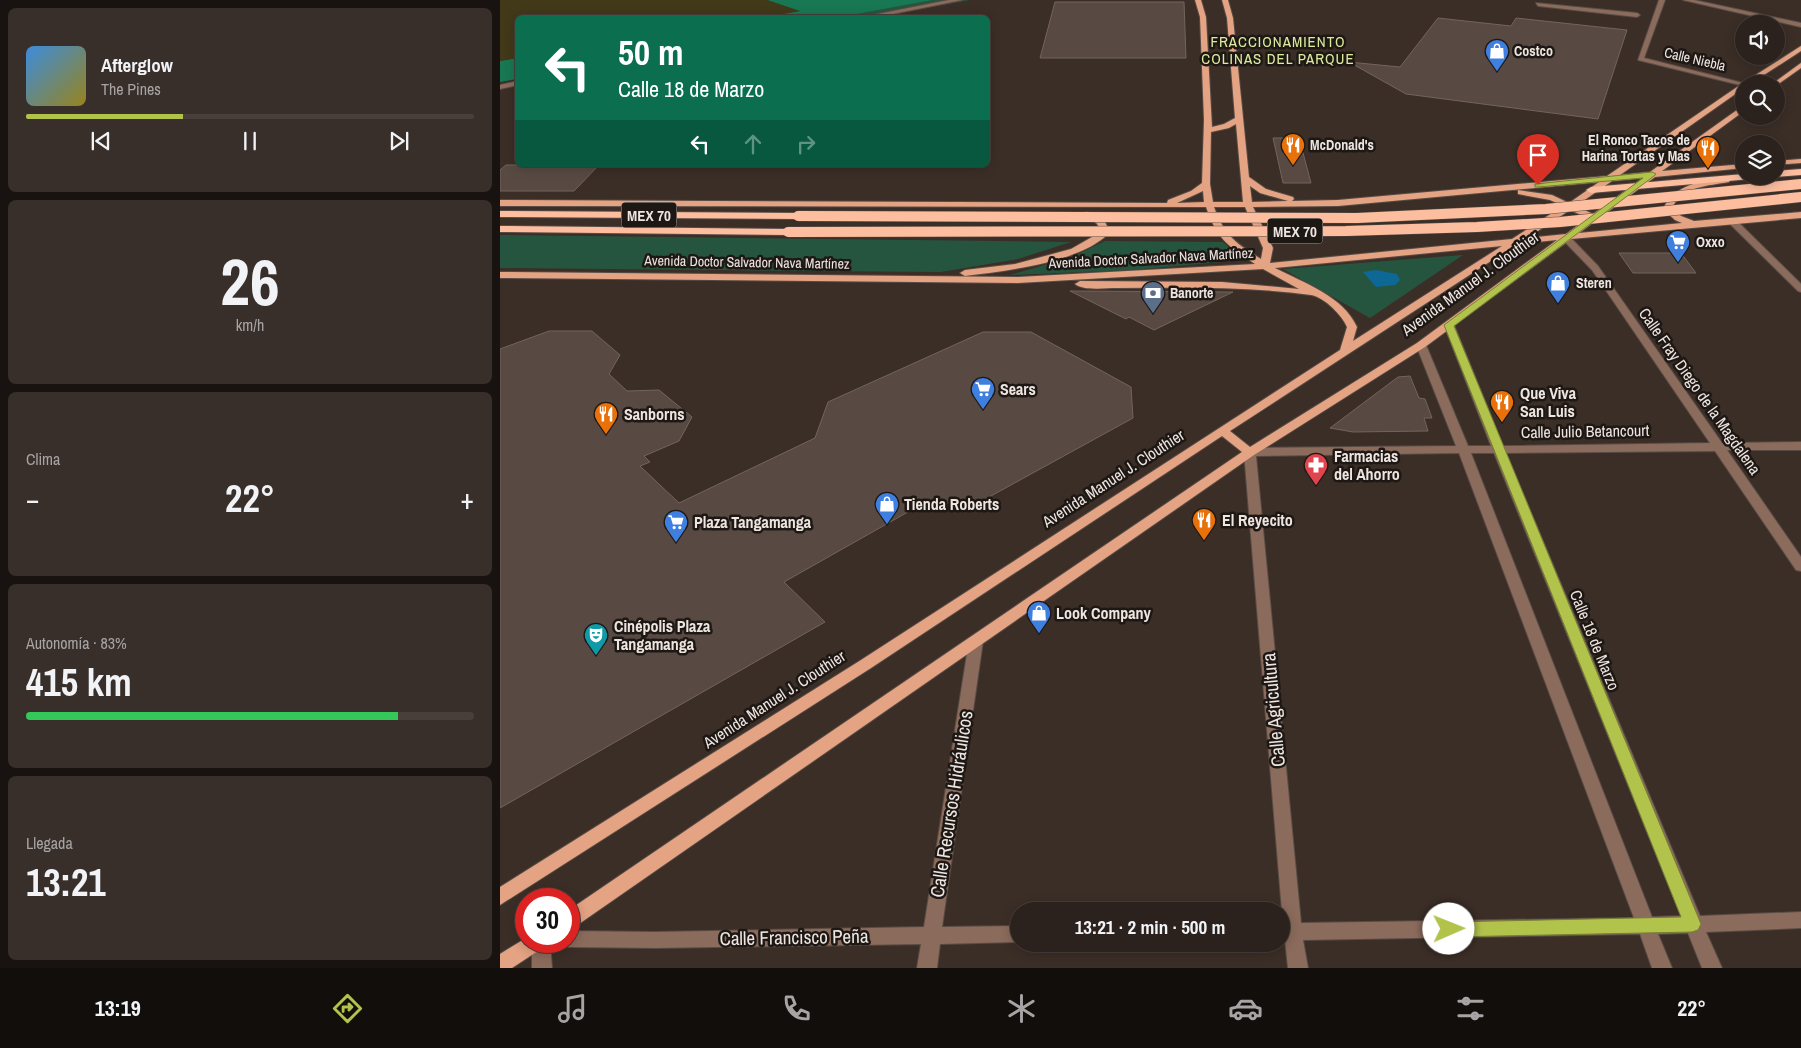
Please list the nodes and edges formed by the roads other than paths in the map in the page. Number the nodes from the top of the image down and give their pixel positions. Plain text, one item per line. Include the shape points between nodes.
1 (959, 0) edge
2 (1198, 0) edge
3 (1225, 0) edge
4 (1575, 0) edge
5 (1662, 0) edge
6 (1686, 0) edge
7 (1538, 4) dead end
8 (1571, 8) junction
9 (1637, 14) dead end
10 (876, 15) edge
11 (1801, 25) edge
12 (1801, 48) edge
13 (1801, 65) edge
14 (1758, 75) edge
15 (1785, 77) edge
16 (1735, 82) edge
17 (515, 84) edge
18 (500, 87) edge
19 (1735, 90) edge
20 (1735, 113) edge
21 (1240, 118) junction
22 (1208, 130) junction
23 (1801, 161) edge
24 (1785, 162) edge
25 (1735, 167) edge
26 (1801, 172) edge
27 (1785, 173) edge
28 (1652, 174) junction
29 (1735, 177) edge
30 (1246, 179) junction
31 (1608, 179) junction
32 (1735, 179) edge
33 (1206, 184) junction
34 (1801, 184) edge
35 (1635, 186) junction
36 (1486, 190) junction
37 (1591, 190) junction
38 (1801, 197) edge
39 (500, 203) edge
40 (1307, 204) junction
41 (988, 205) junction
42 (1210, 205) junction
43 (1248, 205) junction
44 (1571, 205) junction
45 (1157, 206) junction
46 (500, 214) edge
47 (1801, 215) edge
48 (1595, 218) junction
49 (1732, 221) junction
50 (1695, 224) junction
51 (500, 229) edge
52 (1566, 238) junction
53 (1511, 242) junction
54 (1265, 266) junction
55 (500, 275) edge
56 (918, 279) junction
57 (1018, 280) junction
58 (1801, 289) edge
59 (1318, 295) junction
60 (1449, 325) junction
61 (1421, 345) junction
62 (1345, 351) junction
63 (1222, 430) junction
64 (1718, 446) junction
65 (1801, 446) edge
66 (1463, 448) junction
67 (1498, 448) junction
68 (1250, 452) junction
69 (1801, 567) edge
70 (976, 641) junction
71 (500, 897) edge
72 (1285, 902) edge
73 (580, 912) edge
74 (1801, 920) edge
75 (1692, 924) junction
76 (1645, 926) junction
77 (1290, 932) edge
78 (932, 934) junction
79 (1010, 934) edge
80 (580, 939) edge
81 (1290, 942) edge
82 (518, 953) edge
83 (541, 953) edge
84 (500, 965) edge
85 (542, 968) edge
86 (927, 968) edge
87 (1298, 968) edge
88 (1662, 968) edge
89 (1712, 968) edge

1 - 10 street
2 - 22 main road via 1203,17
3 - 21 main road via 1230,18
4 - 8 street
5 - 16 street, Calle Niebla via 1640,59
6 - 11 street
7 - 8 street
8 - 9 street via 1608,8
12 - 14 main road, Avenida Manuel J. Clouthier
13 - 15 main road
17 - 18 street
19 - 31 main road, Avenida Manuel J. Clouthier
20 - 28 main road, Avenida Manuel J. Clouthier
21 - 22 main road via 1226,126
21 - 30 main road
22 - 33 main road
23 - 24 main road
25 - 28 main road
26 - 27 highway
28 - 31 main road
28 - 35 main road, Avenida Manuel J. Clouthier
29 - 35 highway
30 - 40 main road via 1263,191
30 - 43 main road
31 - 36 main road
31 - 37 main road, Avenida Manuel J. Clouthier
32 - 50 main road via 1701,184 1682,191 1670,201 1667,209 1678,218
33 - 42 main road
33 - 45 main road via 1180,199
34 - 46 highway, MEX 70, bridge via 1546,209 1356,218
35 - 37 highway
35 - 48 main road, Avenida Manuel J. Clouthier
36 - 40 main road
36 - 44 main road via 1535,194
37 - 44 main road, Avenida Manuel J. Clouthier
38 - 51 highway, Avenida Doctor Salvador Nava Martínez / MEX 70, bridge via 1560,222 1477,227 788,232
39 - 41 main road
40 - 43 main road
41 - 45 main road
41 - 56 main road via 1083,213 1100,220 1104,228 1102,234 1074,251 1015,267
42 - 43 main road
42 - 45 main road
42 - 54 main road via 1216,224 1231,244
43 - 54 main road via 1268,248
44 - 48 main road
44 - 53 main road, Avenida Manuel J. Clouthier
47 - 49 main road, Avenida Doctor Salvador Nava Martínez
48 - 52 main road, Avenida Manuel J. Clouthier
49 - 50 main road, Avenida Doctor Salvador Nava Martínez
49 - 58 street
50 - 52 main road, Avenida Doctor Salvador Nava Martínez
52 - 53 main road, Avenida Doctor Salvador Nava Martínez
52 - 60 main road, Avenida Manuel J. Clouthier
52 - 64 street, Calle Fray Diego de la Magdalena via 1595,268
53 - 54 main road, Avenida Doctor Salvador Nava Martínez
53 - 62 main road, Avenida Manuel J. Clouthier
54 - 57 main road, Avenida Doctor Salvador Nava Martínez
54 - 59 main road
55 - 56 main road, Avenida Doctor Salvador Nava Martínez
56 - 57 main road, Avenida Doctor Salvador Nava Martínez
57 - 59 main road via 1128,286 1244,285
59 - 62 main road via 1348,316 1352,327
60 - 61 main road, Avenida Manuel J. Clouthier
60 - 67 street, Calle 18 de Marzo
61 - 66 street
61 - 68 main road, Avenida Manuel J. Clouthier
62 - 63 main road, Avenida Manuel J. Clouthier
63 - 68 main road
63 - 71 main road, Avenida Manuel J. Clouthier via 866,664
64 - 65 street, Calle Julio Betancourt
64 - 67 street, Calle Julio Betancourt
64 - 69 street, Calle Fray Diego de la Magdalena
66 - 67 street, Calle Julio Betancourt
66 - 68 street, Calle Julio Betancourt
66 - 76 street
67 - 75 street, Calle 18 de Marzo
68 - 70 main road, Avenida Manuel J. Clouthier
68 - 72 street, Calle Agricultura
70 - 73 main road, Avenida Manuel J. Clouthier
70 - 78 street, Calle Recursos Hidráulicos
74 - 75 street
75 - 76 street
75 - 89 street, Calle 18 de Marzo
76 - 77 street
76 - 88 street
78 - 79 street, Calle Francisco Peña
78 - 80 street, Calle Francisco Peña
78 - 86 street, Calle Recursos Hidráulicos
81 - 87 street, Calle Agricultura
82 - 84 main road
83 - 85 street

